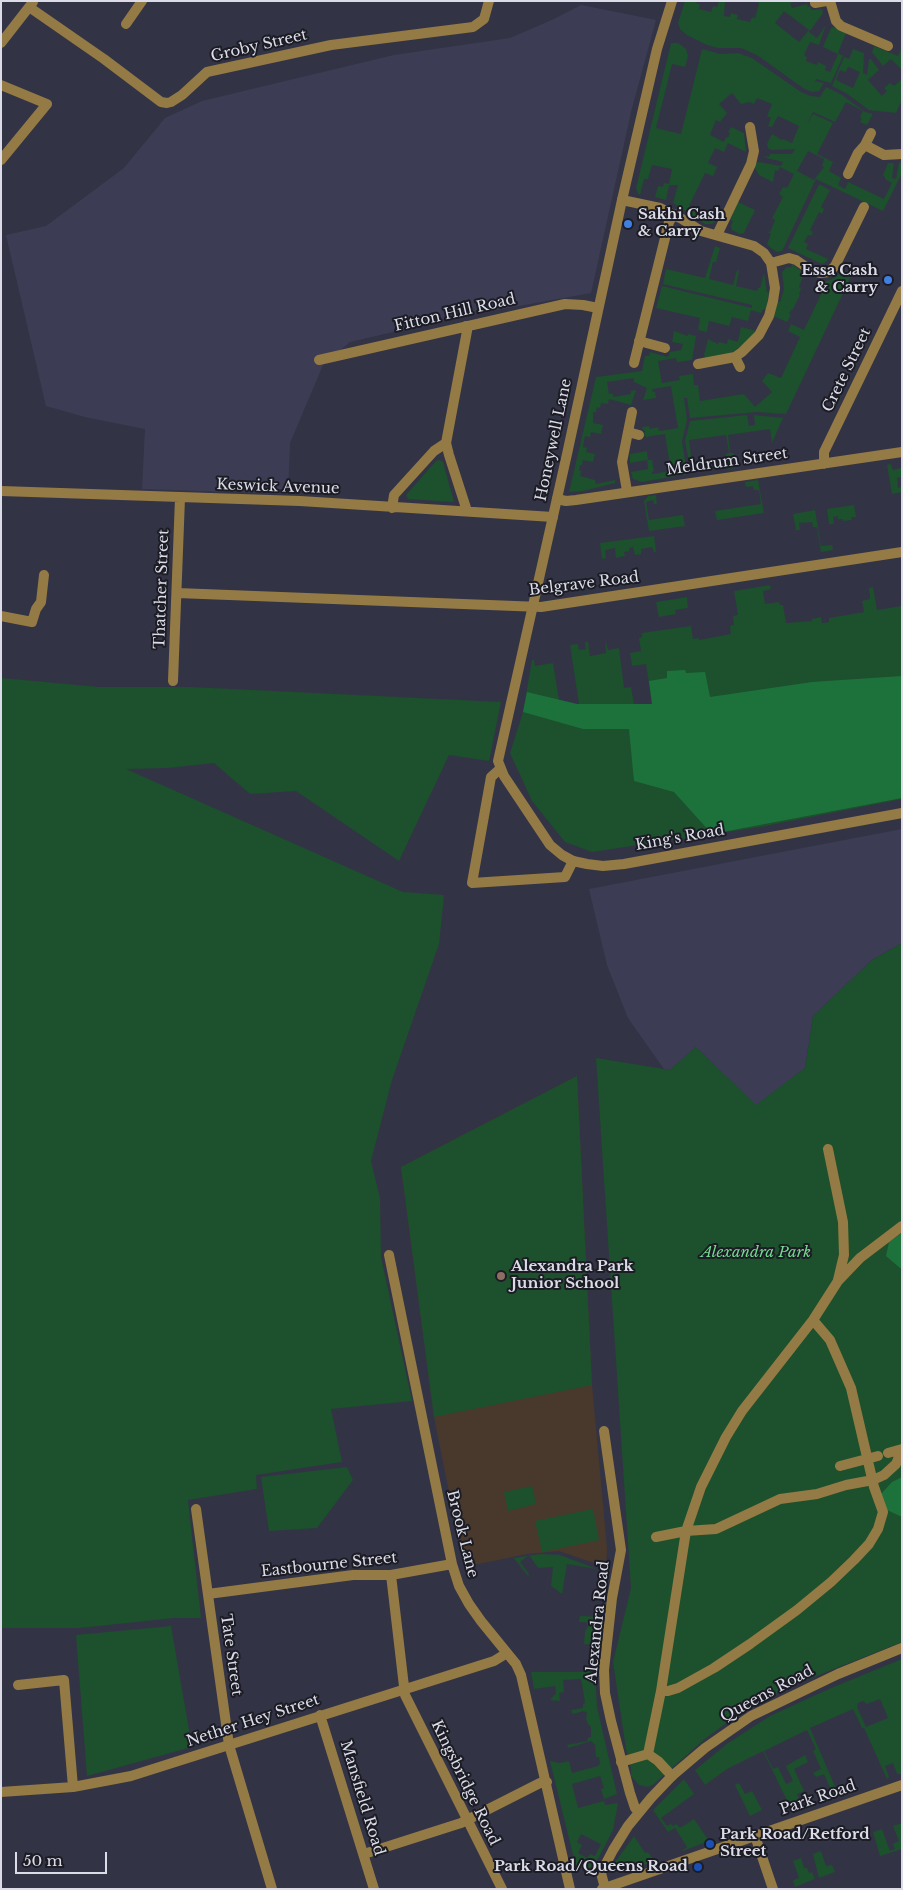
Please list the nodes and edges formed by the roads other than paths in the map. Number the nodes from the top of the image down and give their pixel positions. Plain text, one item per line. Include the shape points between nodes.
1 (142, 1) edge
2 (490, 1) edge
3 (672, 1) edge
4 (828, 1) edge
5 (815, 3) dead end
6 (31, 4) edge
7 (126, 24) dead end
8 (870, 38) junction
9 (1, 43) edge
10 (888, 46) dead end
11 (865, 49) dead end
12 (1, 85) edge
13 (750, 127) dead end
14 (871, 133) dead end
15 (865, 145) junction
16 (902, 154) edge
17 (1, 160) edge
18 (848, 174) dead end
19 (622, 200) junction
20 (864, 206) dead end
21 (674, 214) junction
22 (717, 236) junction
23 (771, 263) junction
24 (902, 291) edge
25 (598, 308) junction
26 (466, 326) junction
27 (639, 341) junction
28 (665, 348) dead end
29 (735, 356) junction
30 (319, 360) dead end
31 (634, 363) dead end
32 (698, 364) dead end
33 (740, 367) dead end
34 (632, 412) dead end
35 (628, 432) junction
36 (639, 435) dead end
37 (446, 443) junction
38 (902, 452) edge
39 (824, 464) junction
40 (1, 491) edge
41 (627, 491) junction
42 (180, 498) junction
43 (557, 499) junction
44 (392, 508) junction
45 (467, 511) junction
46 (553, 517) junction
47 (902, 552) edge
48 (44, 575) dead end
49 (177, 593) junction
50 (532, 607) junction
51 (1, 616) edge
52 (173, 681) dead end
53 (500, 769) junction
54 (902, 813) edge
55 (573, 861) junction
56 (828, 1149) dead end
57 (902, 1226) edge
58 (389, 1255) dead end
59 (838, 1280) junction
60 (814, 1320) junction
61 (604, 1431) dead end
62 (902, 1449) edge
63 (867, 1458) junction
64 (840, 1466) dead end
65 (873, 1480) junction
66 (196, 1509) dead end
67 (686, 1531) junction
68 (656, 1537) dead end
69 (452, 1564) junction
70 (391, 1575) junction
71 (208, 1594) junction
72 (902, 1648) edge
73 (507, 1653) junction
74 (18, 1685) dead end
75 (404, 1689) junction
76 (661, 1691) junction
77 (320, 1716) junction
78 (229, 1745) junction
79 (648, 1754) junction
80 (621, 1762) junction
81 (672, 1776) junction
82 (547, 1782) junction
83 (902, 1785) edge
84 (73, 1787) junction
85 (1, 1792) edge
86 (639, 1811) junction
87 (468, 1820) junction
88 (755, 1836) junction
89 (364, 1854) junction
90 (603, 1888) edge
91 (272, 1889) edge
92 (374, 1889) edge
93 (502, 1889) edge
94 (570, 1889) edge
95 (773, 1889) edge

1 - 7 street
2 - 6 street, Groby Street via 484,18 473,27 331,45 207,72 182,95 167,103 161,102
3 - 19 street, Honeywell Lane
4 - 5 street
4 - 8 street via 841,26
6 - 9 street
8 - 10 street
8 - 11 street
12 - 17 street via 46,104
13 - 22 street via 759,150
14 - 15 street
15 - 16 street via 884,155
15 - 18 street
19 - 21 street
19 - 25 street, Honeywell Lane
20 - 23 street via 829,272 812,271 789,258
21 - 22 street via 701,231
21 - 27 street via 669,222
22 - 23 street via 754,246
23 - 29 street via 775,288 769,316 759,335
24 - 39 street, Crete Street via 824,452
25 - 26 street, Fitton Hill Road via 565,304
25 - 43 street, Honeywell Lane
26 - 30 street, Fitton Hill Road
26 - 37 street
27 - 28 street
27 - 31 street
29 - 32 street
29 - 33 street
34 - 35 street
35 - 36 street
35 - 41 street via 622,462
37 - 44 street via 434,451 394,495
37 - 45 street
38 - 39 street, Meldrum Street
39 - 41 street, Meldrum Street
40 - 42 street, Keswick Avenue
41 - 43 street, Meldrum Street via 566,501
42 - 44 street, Keswick Avenue via 300,501
42 - 49 street, Thatcher Street
43 - 46 street, Honeywell Lane
44 - 45 street, Keswick Avenue
45 - 46 street, Keswick Avenue
46 - 50 street, Honeywell Lane
47 - 50 street, Belgrave Road
48 - 51 street via 41,602 32,622
49 - 50 street, Belgrave Road
49 - 52 street, Thatcher Street
50 - 53 street, Honeywell Lane via 498,761
53 - 55 street via 550,845
53 - 55 street, Honeywell Lane via 491,777 472,883 565,877
54 - 55 street, King's Road via 624,864 603,866
56 - 59 street via 843,1222 844,1255
57 - 59 street via 860,1258
58 - 69 street, Brook Lane
59 - 60 street
60 - 63 street via 830,1340 851,1388
60 - 67 street via 742,1411 726,1437 701,1487
61 - 80 street, Alexandra Road via 621,1550 604,1668 605,1693
62 - 63 street
62 - 65 street via 896,1464
63 - 64 street
63 - 65 street
65 - 67 street via 817,1494 780,1499 716,1528
65 - 76 street via 883,1512 869,1544 848,1566 750,1644 678,1688
66 - 71 street, Tate Street
67 - 68 street
67 - 76 street
69 - 70 street, Eastbourne Street
69 - 73 street, Brook Lane via 469,1604
70 - 71 street, Eastbourne Street via 353,1575
70 - 75 street, Kingsbridge Road
71 - 78 street, Tate Street
72 - 81 street, Queens Road via 750,1716 717,1738
73 - 75 street, Nether Hey Street via 494,1661
73 - 82 street, Brook Lane via 521,1675
74 - 84 street via 64,1680
75 - 77 street, Nether Hey Street
75 - 87 street, Kingsbridge Road
76 - 79 street
77 - 78 street, Nether Hey Street
77 - 89 street, Mansfield Road
78 - 84 street, Nether Hey Street via 131,1776
78 - 91 street, Tate Street
79 - 80 street
79 - 81 street
80 - 86 street, Alexandra Road via 635,1808
81 - 86 street, Queens Road
82 - 87 street
82 - 94 street, Brook Lane
83 - 88 street, Park Road
84 - 85 street, Nether Hey Street
86 - 90 street, Queens Road via 601,1873
87 - 89 street
87 - 93 street, Kingsbridge Road
88 - 90 street, Park Road
88 - 95 street
89 - 92 street, Mansfield Road

